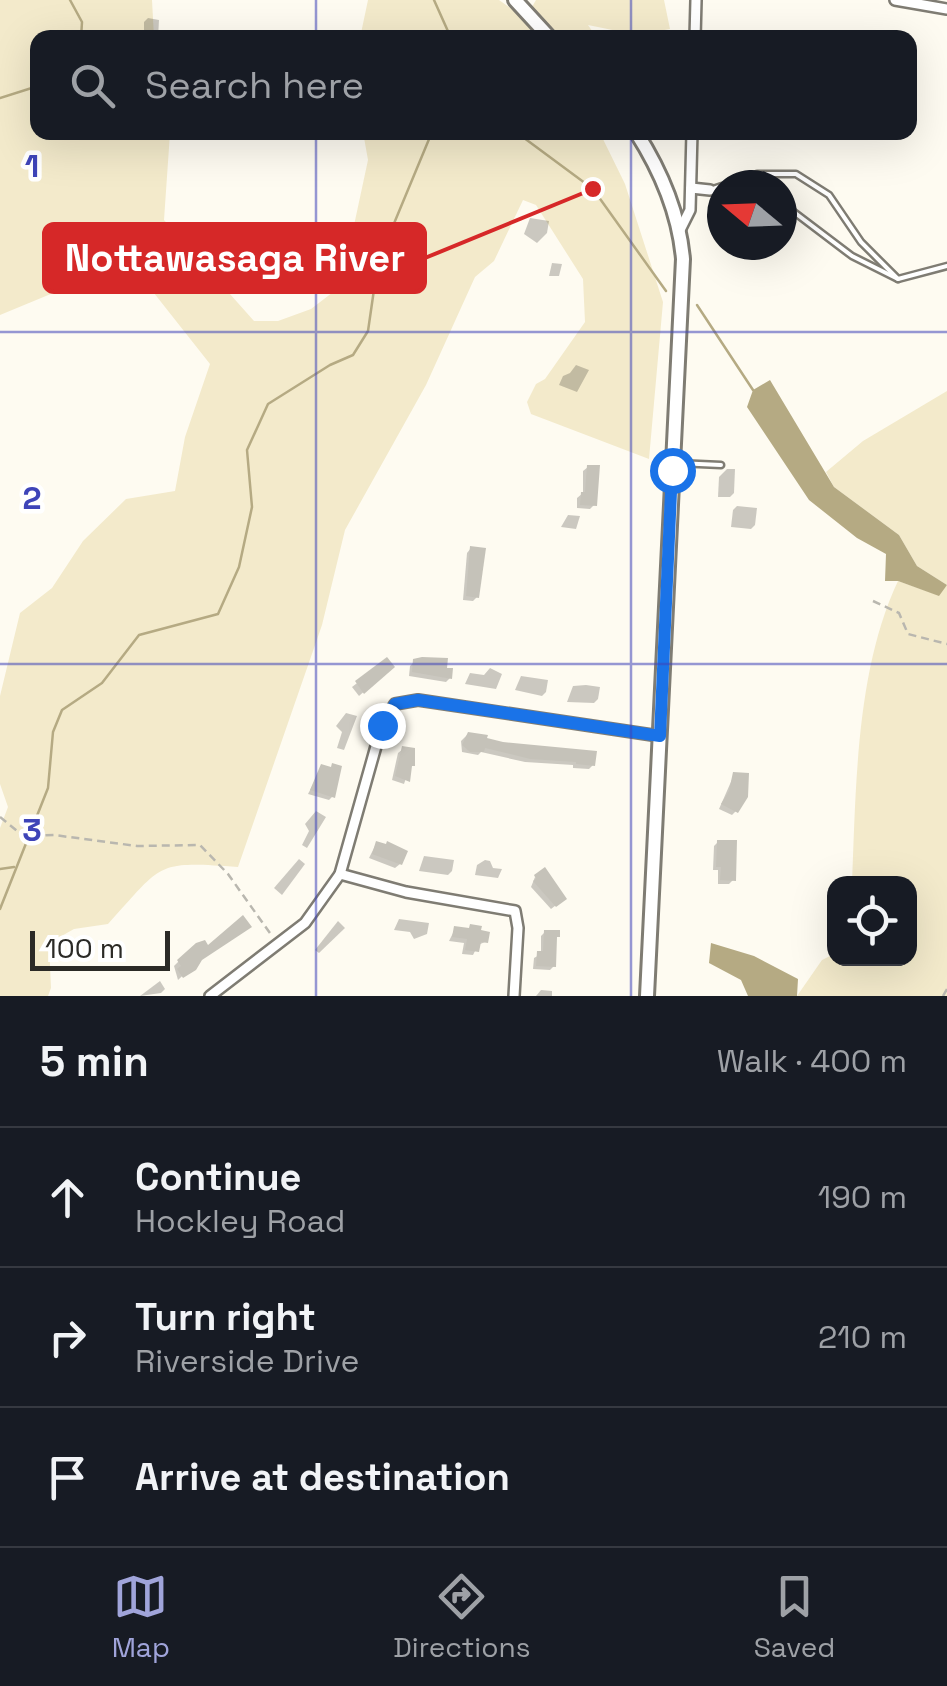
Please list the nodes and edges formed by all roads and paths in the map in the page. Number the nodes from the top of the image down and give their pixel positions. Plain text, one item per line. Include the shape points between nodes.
1 (515, 0) edge
2 (696, 0) edge
3 (895, 0) edge
4 (947, 8) edge
5 (543, 30) edge
6 (695, 30) edge
7 (641, 140) edge
8 (692, 140) edge
9 (797, 175) edge
10 (691, 188) junction
11 (707, 190) edge
12 (797, 214) edge
13 (680, 230) junction
14 (947, 266) edge
15 (898, 279) junction
16 (673, 462) junction
17 (721, 465) dead end
18 (873, 601) dead end
19 (947, 644) edge
20 (660, 736) junction
21 (0, 817) edge
22 (340, 874) junction
23 (277, 944) junction
24 (947, 989) edge
25 (210, 996) edge
26 (514, 996) edge
27 (647, 996) edge
28 (943, 996) edge

1 - 5 main road
2 - 6 street
3 - 4 street
7 - 13 main road
8 - 10 street
9 - 15 lane via 829,195
10 - 11 street
10 - 13 street
12 - 15 lane via 852,256
13 - 16 main road
14 - 15 lane
16 - 17 lane
16 - 20 main road
18 - 19 path via 899,613 908,634
20 - 22 street via 418,700 395,704 382,725
20 - 27 main road
21 - 23 path via 28,836 200,846
22 - 23 street via 304,923
22 - 26 street via 515,911
23 - 25 street
24 - 28 path

